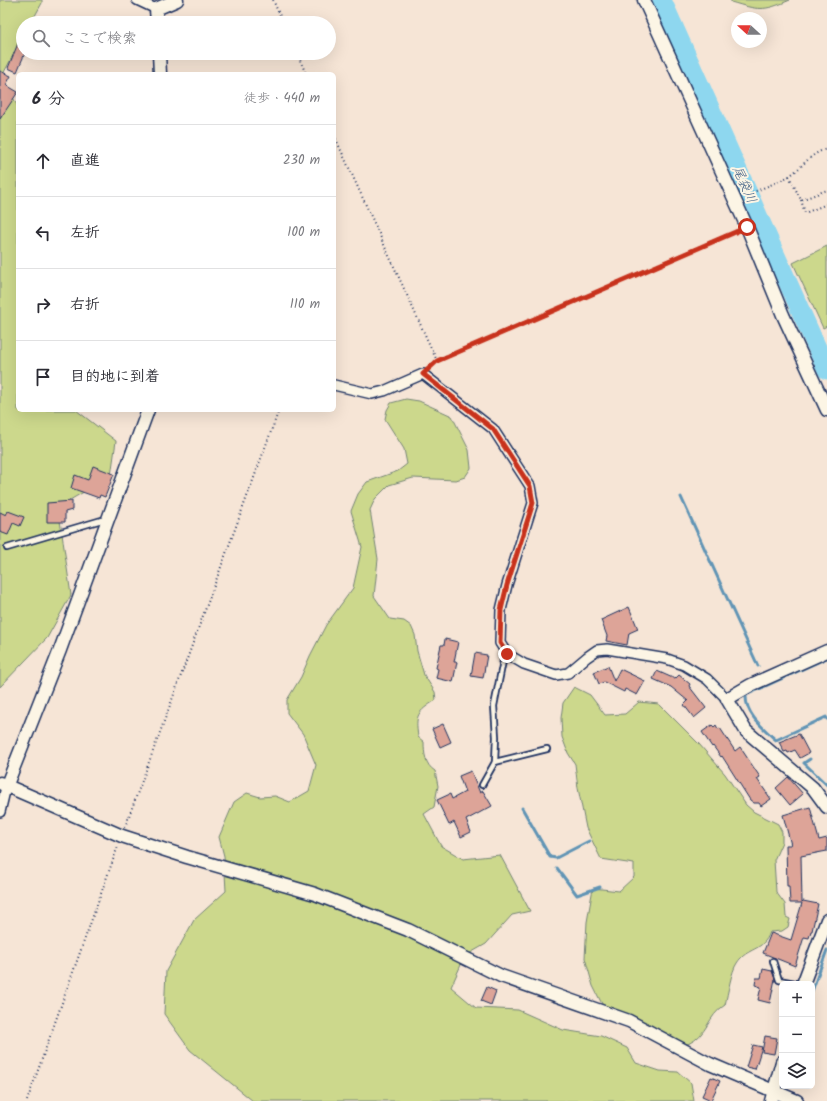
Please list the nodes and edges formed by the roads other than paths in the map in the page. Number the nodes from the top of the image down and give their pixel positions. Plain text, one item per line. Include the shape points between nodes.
1 (137, 0) edge
2 (177, 0) edge
3 (644, 0) edge
4 (156, 9) junction
5 (156, 16) edge
6 (159, 60) edge
7 (160, 72) edge
8 (336, 385) edge
9 (827, 410) edge
10 (147, 412) edge
11 (108, 518) junction
12 (7, 548) dead end
13 (827, 652) edge
14 (507, 654) junction
15 (727, 699) junction
16 (548, 750) dead end
17 (495, 762) junction
18 (3, 785) edge
19 (482, 785) dead end
20 (827, 807) edge
21 (0, 812) edge
22 (827, 920) edge
23 (773, 961) dead end
24 (784, 981) edge
25 (804, 981) edge
26 (779, 1072) edge
27 (772, 1096) edge
28 (797, 1101) edge

1 - 4 street
2 - 4 street
3 - 9 street
4 - 5 street
6 - 7 street
8 - 14 street via 372,394 423,374 493,429 530,486 533,503 501,610 500,643
10 - 11 street
11 - 12 lane
11 - 18 street via 60,650
13 - 15 street via 751,685
14 - 15 street via 524,664 556,675 568,673 598,650 630,652 667,659 691,668 707,679
14 - 17 lane via 503,661 494,706
15 - 20 street via 746,730 813,788
16 - 17 lane
17 - 19 lane
18 - 21 street
18 - 27 street via 122,836 315,894 408,930 501,976 629,1021
22 - 25 street
23 - 24 lane via 779,980
26 - 27 street
27 - 28 street

